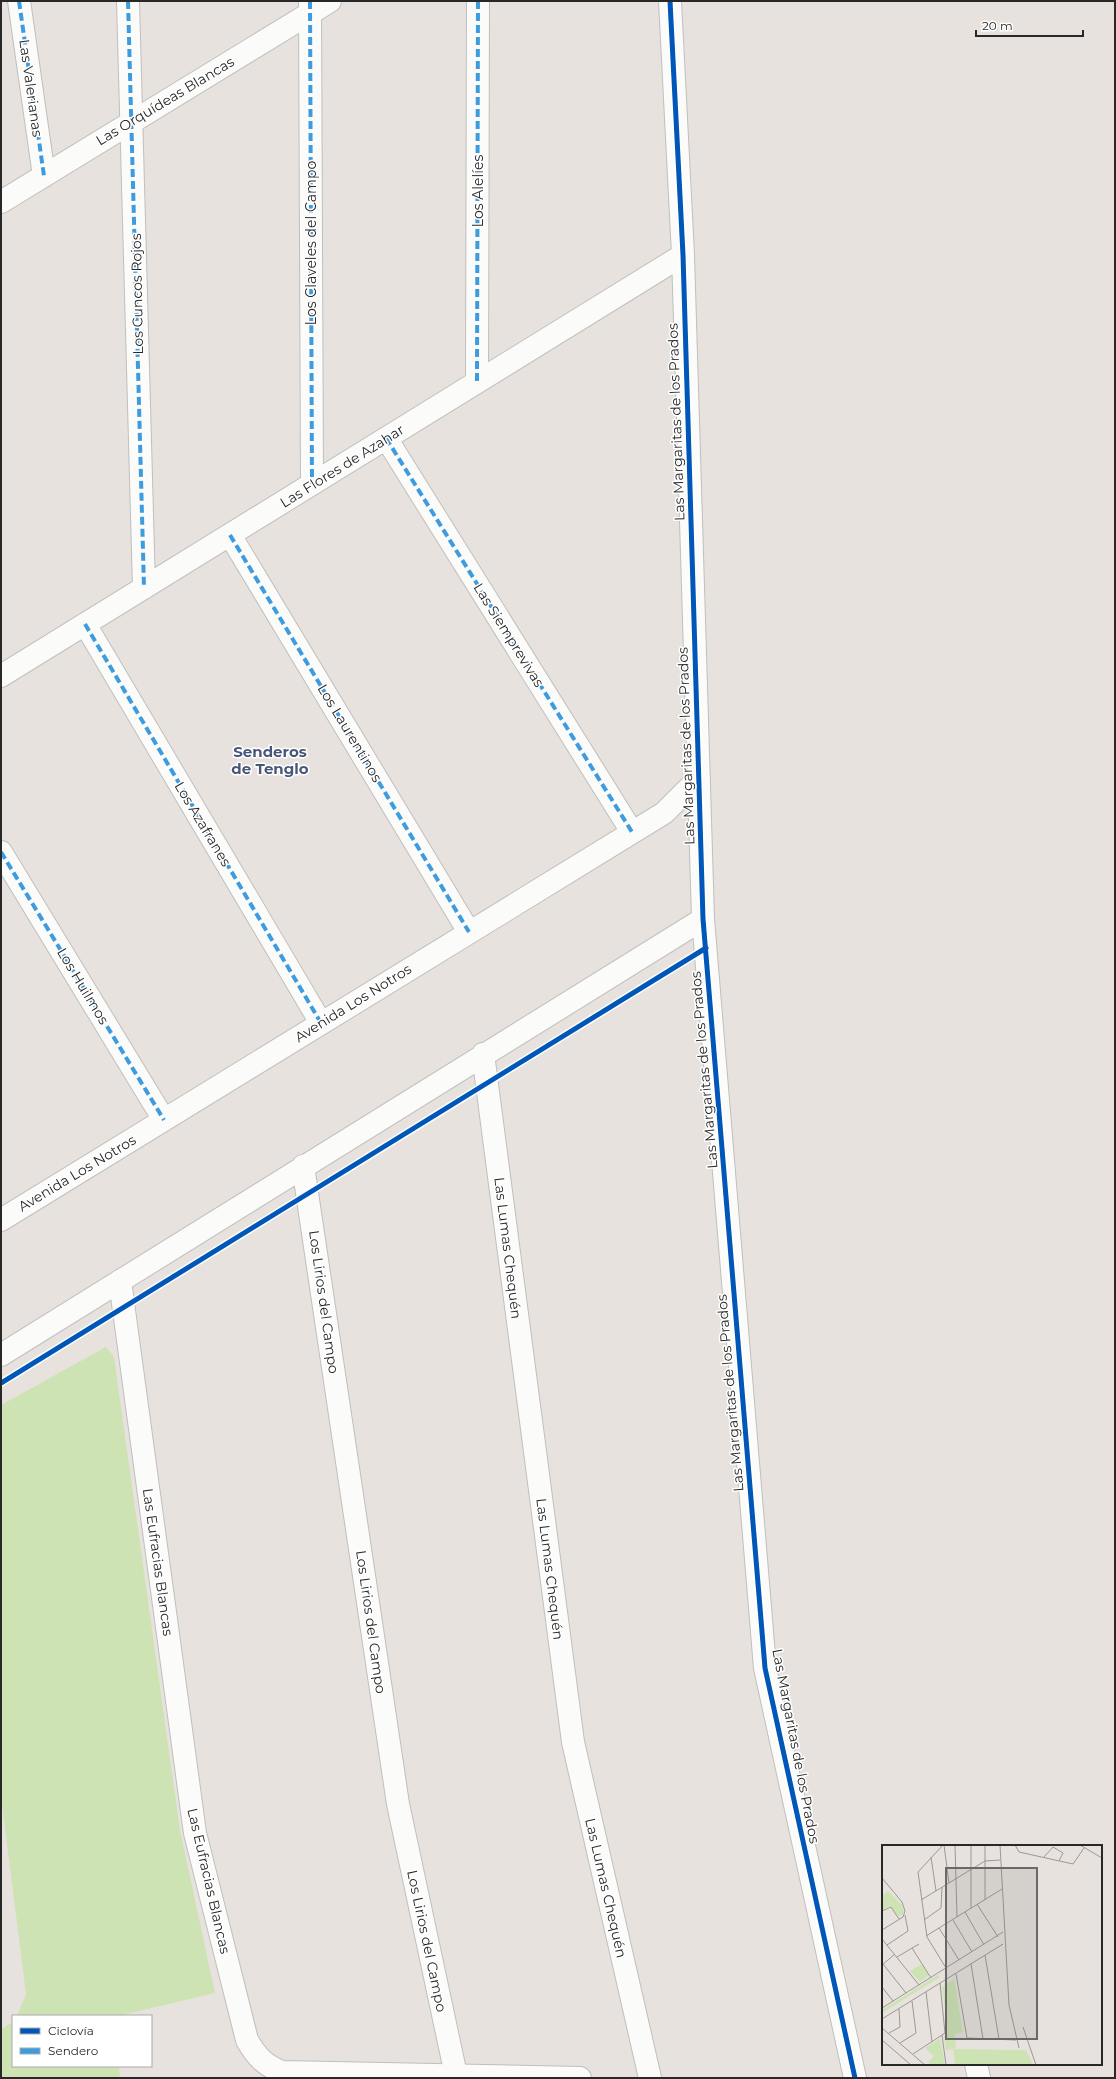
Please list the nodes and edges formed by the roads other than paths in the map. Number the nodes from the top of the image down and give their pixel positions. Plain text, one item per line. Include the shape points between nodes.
1 (19, 1) edge
2 (128, 1) edge
3 (330, 1) edge
4 (478, 1) edge
5 (670, 1) edge
6 (310, 7) edge
7 (132, 122) junction
8 (44, 176) junction
9 (1, 202) edge
10 (683, 255) junction
11 (478, 381) junction
12 (386, 438) junction
13 (312, 484) junction
14 (230, 535) junction
15 (144, 588) junction
16 (85, 624) junction
17 (1, 676) edge
18 (699, 778) junction
19 (632, 832) junction
20 (1, 852) edge
21 (703, 919) junction
22 (469, 932) junction
23 (322, 1023) junction
24 (483, 1054) junction
25 (164, 1120) junction
26 (303, 1166) junction
27 (3, 1215) edge
28 (120, 1281) junction
29 (1, 1355) edge
30 (976, 2065) edge
31 (456, 2075) junction
32 (580, 2078) edge
33 (650, 2078) edge
34 (855, 2078) edge
35 (979, 2078) edge

1 - 8 street, Las Valerianas
2 - 7 street, Los Cuncos Rojos
3 - 6 street, Las Orquídeas Blancas
4 - 11 street, Los Alelíes
5 - 10 street, Las Margaritas de los Prados
6 - 7 street, Las Orquídeas Blancas
6 - 13 street, Los Claveles del Campo
7 - 8 street, Las Orquídeas Blancas
7 - 15 street, Los Cuncos Rojos
8 - 9 street, Las Orquídeas Blancas
10 - 11 street, Las Flores de Azahar
10 - 18 street, Las Margaritas de los Prados
11 - 12 street, Las Flores de Azahar
12 - 13 street, Las Flores de Azahar
12 - 19 street, Las Siemprevivas
13 - 14 street, Las Flores de Azahar
14 - 15 street, Las Flores de Azahar
14 - 22 street, Los Laurentinos
15 - 16 street, Las Flores de Azahar
16 - 17 street, Las Flores de Azahar
16 - 23 street, Los Azafranes
18 - 19 street, Avenida Los Notros via 664,813
18 - 21 street, Las Margaritas de los Prados
19 - 22 street, Avenida Los Notros
20 - 25 street, Los Huilmos
21 - 24 street
21 - 34 street, Las Margaritas de los Prados via 765,1668
22 - 23 street, Avenida Los Notros
23 - 25 street, Avenida Los Notros
24 - 26 street
24 - 33 street, Las Lumas Chequén via 573,1742
25 - 27 street, Avenida Los Notros
26 - 28 street
26 - 31 street, Los Lirios del Campo via 398,1804
28 - 29 street
28 - 31 street, Las Eufracias Blancas via 195,1833 247,2040 265,2064 282,2072
30 - 35 street
31 - 32 street, Las Eufracias Blancas

